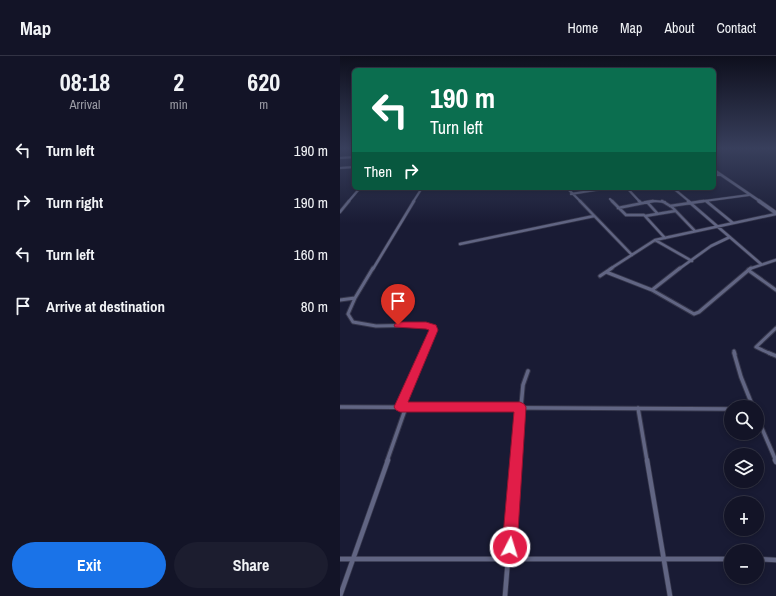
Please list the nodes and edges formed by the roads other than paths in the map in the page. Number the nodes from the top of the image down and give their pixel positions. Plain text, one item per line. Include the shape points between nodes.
1 (721, 174) edge
2 (358, 190) edge
3 (421, 190) edge
4 (568, 190) edge
5 (596, 190) edge
6 (629, 190) edge
7 (675, 190) edge
8 (571, 194) junction
9 (749, 195) junction
10 (610, 198) dead end
11 (706, 201) junction
12 (647, 202) junction
13 (642, 203) junction
14 (690, 203) junction
15 (670, 206) junction
16 (618, 208) junction
17 (675, 211) junction
18 (340, 212) edge
19 (657, 213) junction
20 (776, 214) edge
21 (594, 216) junction
22 (645, 216) junction
23 (733, 223) junction
24 (717, 226) junction
25 (695, 231) junction
26 (730, 237) junction
27 (665, 238) junction
28 (655, 240) junction
29 (460, 244) dead end
30 (632, 255) junction
31 (776, 260) edge
32 (692, 261) junction
33 (761, 264) junction
34 (748, 270) junction
35 (606, 272) junction
36 (600, 276) dead end
37 (652, 290) junction
38 (776, 290) edge
39 (355, 298) junction
40 (340, 300) edge
41 (776, 328) edge
42 (734, 351) dead end
43 (776, 356) edge
44 (528, 371) dead end
45 (750, 400) edge
46 (340, 407) edge
47 (400, 407) junction
48 (406, 407) junction
49 (520, 407) junction
50 (638, 408) junction
51 (724, 409) edge
52 (764, 434) edge
53 (776, 462) edge
54 (509, 558) junction
55 (340, 559) edge
56 (353, 559) junction
57 (664, 559) junction
58 (724, 559) edge
59 (764, 560) edge
60 (776, 560) edge
61 (340, 596) edge
62 (505, 596) edge
63 (670, 596) edge

1 - 9 main road
2 - 18 street
3 - 39 street
4 - 8 street
5 - 8 street
6 - 13 street via 638,202
7 - 14 street
8 - 21 street
9 - 11 street
9 - 20 main road
10 - 16 street
11 - 14 street
11 - 23 street
12 - 13 street
12 - 15 street via 663,202
12 - 19 street
13 - 16 street
14 - 15 street
14 - 24 street
15 - 17 street
16 - 22 street via 626,215
17 - 19 street
17 - 25 street
19 - 22 street
20 - 23 street
21 - 29 street
21 - 30 street
22 - 27 street
23 - 24 street
24 - 25 street
24 - 26 street
25 - 27 street
26 - 32 street via 718,242
26 - 33 street
27 - 28 street
28 - 30 street
28 - 32 street
30 - 35 street
31 - 33 street
32 - 37 street
33 - 34 street
34 - 37 street via 694,314
34 - 38 street
35 - 36 street
35 - 37 street
39 - 40 street
39 - 47 street via 348,314 353,323 432,328 433,334
41 - 43 street via 756,347
42 - 45 street
44 - 49 street
46 - 47 street
47 - 48 street
48 - 49 street
48 - 56 street
49 - 50 street
49 - 54 street
50 - 51 street
50 - 57 street
52 - 53 street
54 - 56 street
54 - 57 street
54 - 62 street
55 - 56 street
56 - 61 street
57 - 58 street
57 - 63 street
59 - 60 street

